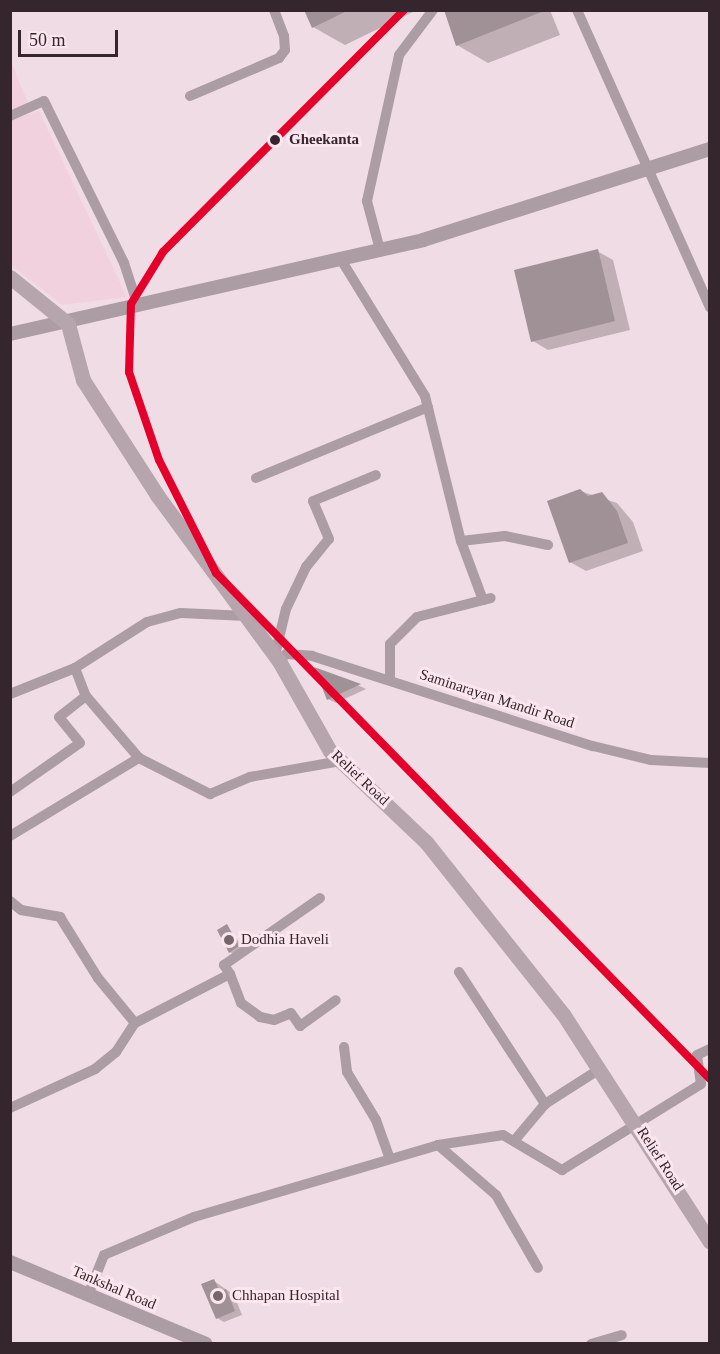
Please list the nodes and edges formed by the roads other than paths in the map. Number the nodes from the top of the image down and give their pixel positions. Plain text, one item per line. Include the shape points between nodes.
1 (274, 10) edge
2 (433, 10) edge
3 (577, 10) edge
4 (190, 96) dead end
5 (10, 116) edge
6 (710, 149) edge
7 (643, 169) junction
8 (380, 250) junction
9 (340, 258) junction
10 (10, 277) edge
11 (138, 306) junction
12 (710, 308) edge
13 (68, 324) junction
14 (10, 334) edge
15 (428, 408) junction
16 (376, 475) dead end
17 (256, 478) dead end
18 (461, 541) junction
19 (548, 545) dead end
20 (247, 616) junction
21 (277, 658) junction
22 (75, 668) junction
23 (390, 680) junction
24 (10, 694) edge
25 (86, 696) junction
26 (139, 758) junction
27 (341, 761) junction
28 (710, 763) edge
29 (10, 792) edge
30 (10, 836) edge
31 (320, 898) dead end
32 (10, 901) edge
33 (459, 972) dead end
34 (230, 974) junction
35 (336, 1000) dead end
36 (135, 1023) junction
37 (344, 1047) dead end
38 (710, 1049) edge
39 (600, 1069) junction
40 (545, 1104) junction
41 (10, 1108) edge
42 (638, 1124) junction
43 (514, 1141) junction
44 (438, 1145) junction
45 (390, 1159) junction
46 (710, 1242) edge
47 (10, 1262) edge
48 (538, 1268) dead end
49 (88, 1295) junction
50 (622, 1335) dead end
51 (206, 1344) edge
52 (591, 1344) edge

1 - 4 street via 284,36 285,50 279,58
2 - 8 street via 399,55 367,201
3 - 7 street
5 - 11 street via 44,101 124,263
6 - 7 street
7 - 8 street
7 - 12 street
8 - 9 street
9 - 11 street
9 - 15 street
10 - 13 main road
11 - 13 street
13 - 14 street
13 - 20 main road, Relief Road via 82,380
15 - 17 street
15 - 18 street
16 - 21 street via 313,501 329,539 306,567 286,609
18 - 19 street via 505,536
18 - 23 street via 487,599 417,617 390,644
20 - 21 main road, Relief Road
20 - 22 street via 181,613 147,622
21 - 23 street, Saminarayan Mandir Road via 286,654 312,656
21 - 27 main road, Relief Road via 330,751
22 - 24 street
22 - 25 street
23 - 28 street, Saminarayan Mandir Road via 593,746 651,760
25 - 26 street
25 - 29 street via 60,717 80,743
26 - 27 street via 210,794 250,777
26 - 30 street
27 - 39 main road, Relief Road via 426,842
31 - 34 street via 224,965
32 - 36 street via 21,910 60,917 98,978
33 - 40 street
34 - 35 street via 241,1003 260,1017 274,1020 291,1013 300,1026
34 - 36 street
36 - 41 street via 116,1053 95,1069
37 - 45 street via 347,1072 376,1120
38 - 42 street via 697,1055 701,1084
39 - 40 street
39 - 42 main road, Relief Road
40 - 43 street
42 - 43 street via 562,1170
42 - 46 main road, Relief Road
43 - 44 street via 503,1135
44 - 45 street
44 - 48 street via 496,1195
45 - 49 street via 194,1217 104,1256
47 - 49 street, Tankshal Road
49 - 51 street, Tankshal Road
50 - 52 street

